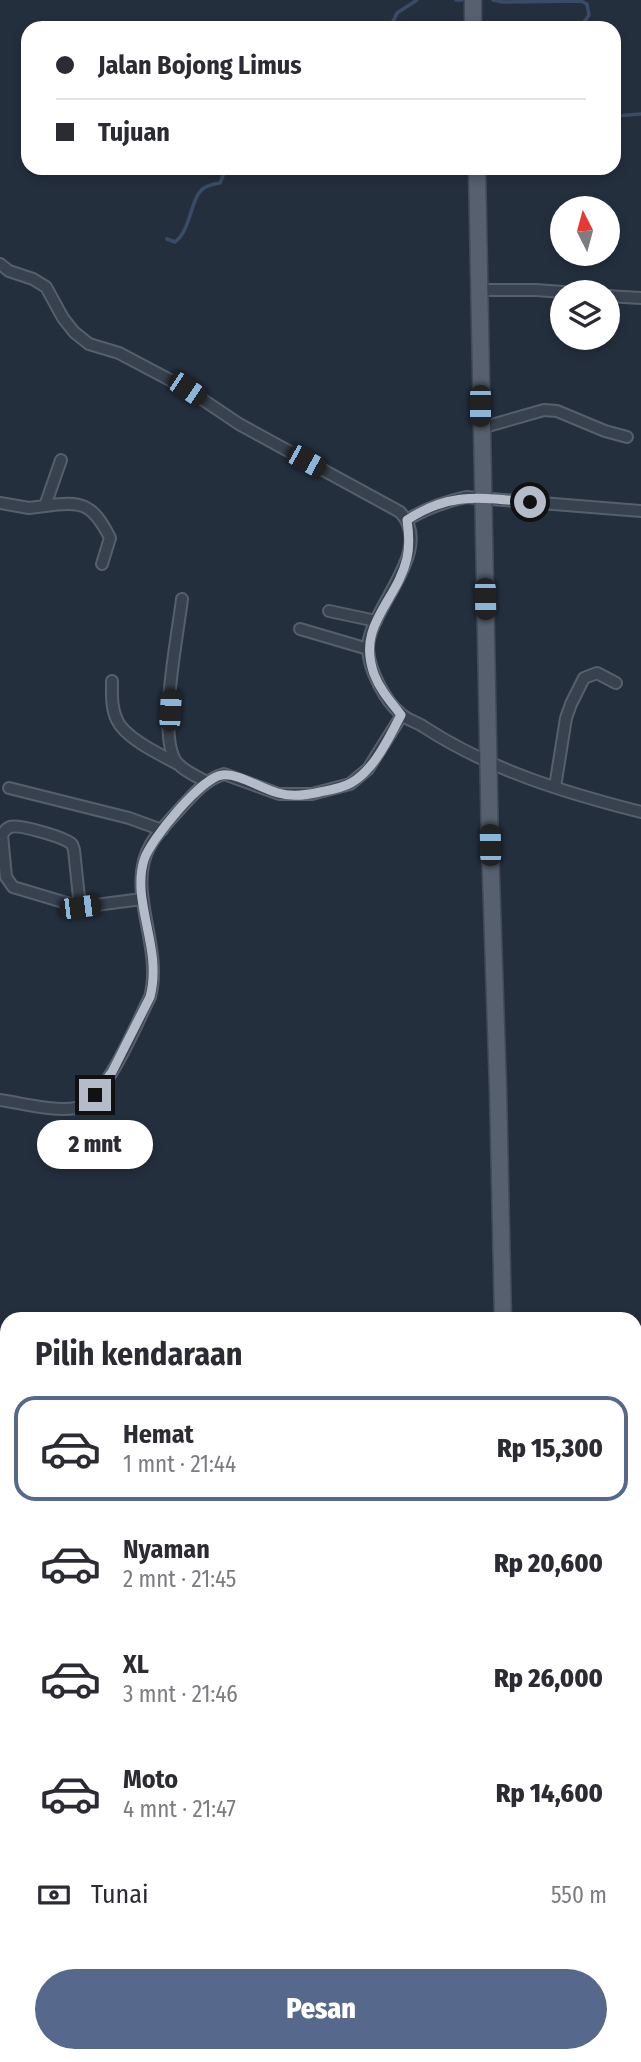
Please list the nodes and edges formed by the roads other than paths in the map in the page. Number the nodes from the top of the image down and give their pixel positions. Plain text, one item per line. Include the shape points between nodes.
1 (473, 0) edge
2 (473, 21) edge
3 (477, 175) edge
4 (3, 271) edge
5 (479, 290) junction
6 (550, 291) edge
7 (620, 297) edge
8 (641, 298) edge
9 (481, 428) junction
10 (627, 437) dead end
11 (61, 460) dead end
12 (482, 498) junction
13 (0, 503) edge
14 (46, 506) junction
15 (641, 512) edge
16 (407, 520) junction
17 (102, 564) dead end
18 (182, 599) dead end
19 (328, 611) dead end
20 (376, 621) junction
21 (300, 629) dead end
22 (368, 649) junction
23 (112, 681) dead end
24 (616, 683) dead end
25 (401, 715) junction
26 (488, 762) junction
27 (176, 763) junction
28 (206, 782) junction
29 (555, 787) junction
30 (9, 788) dead end
31 (641, 812) edge
32 (162, 830) junction
33 (142, 899) junction
34 (80, 907) junction
35 (0, 1100) edge
36 (503, 1312) edge

1 - 2 main road
3 - 5 main road
4 - 16 street via 46,287 62,318 89,344 119,353 187,389
5 - 6 street
5 - 9 main road
7 - 8 street
9 - 10 street via 556,411
9 - 12 main road
11 - 14 street
12 - 15 street
12 - 16 street via 442,502
12 - 26 main road
13 - 14 street
14 - 17 street via 70,502 86,507 101,520 110,538
16 - 20 street via 407,559
18 - 27 street via 172,660 169,728
19 - 20 street
20 - 22 street
21 - 22 street
22 - 25 street via 383,692
23 - 27 street via 112,703 121,727
24 - 29 street via 597,673 584,678 566,718
25 - 26 street
25 - 28 street via 368,769 350,784 298,795 279,794 224,774
26 - 29 street
26 - 36 main road
27 - 28 street
28 - 32 street
29 - 31 street
30 - 32 street
32 - 33 street via 144,858
33 - 34 street
33 - 35 street via 152,942 153,985 112,1072 87,1103 74,1108
34 - 34 street via 13,887 6,877 5,831 15,826 72,844

